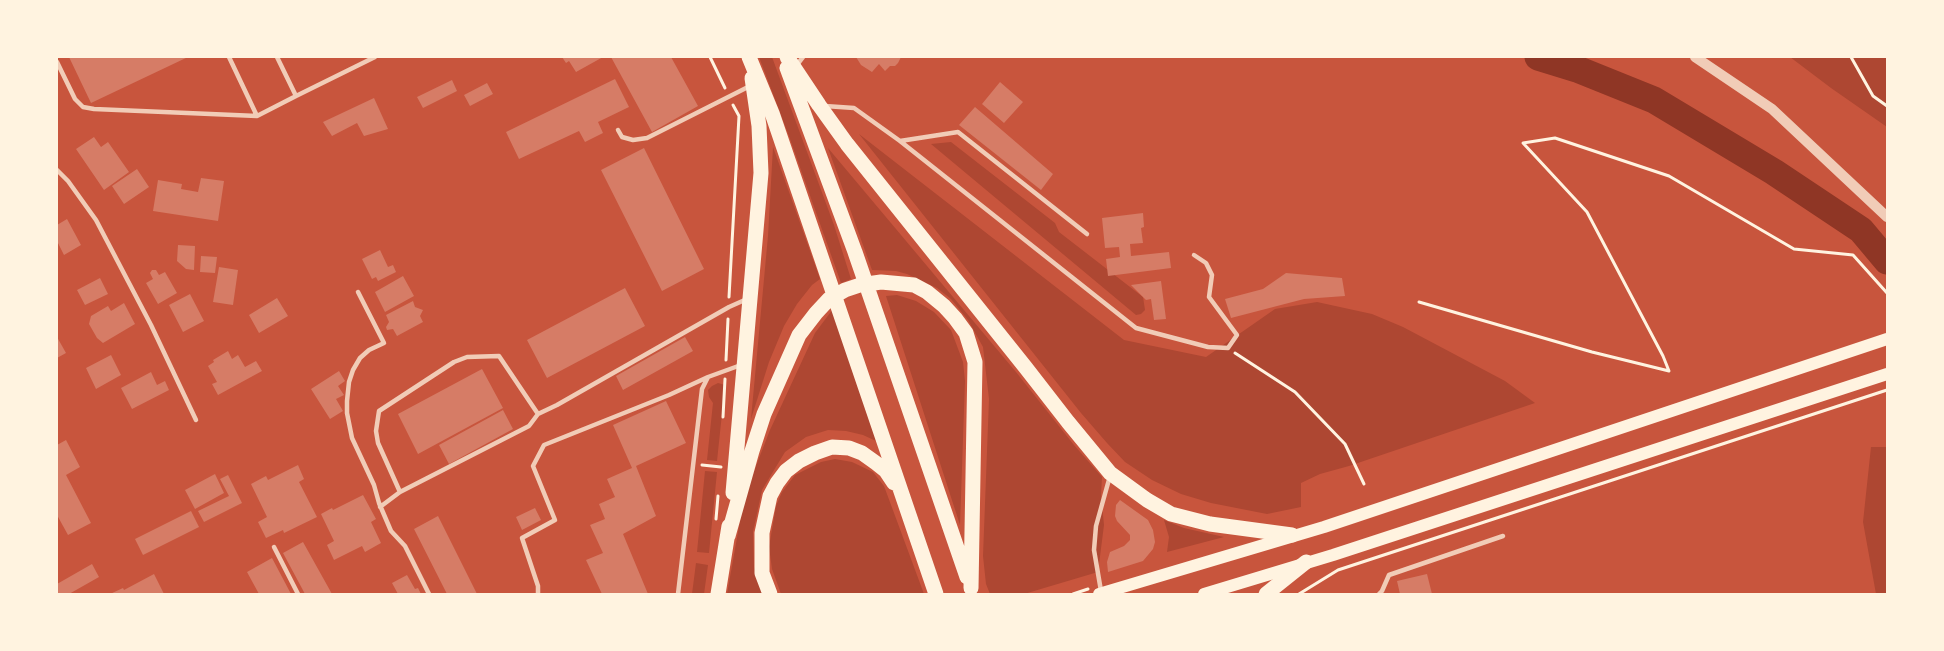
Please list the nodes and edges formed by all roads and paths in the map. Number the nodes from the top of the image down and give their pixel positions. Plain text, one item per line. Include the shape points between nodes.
1 (229, 57) edge
2 (278, 57) edge
3 (375, 57) edge
4 (710, 57) edge
5 (749, 57) edge
6 (1695, 57) edge
7 (1851, 57) edge
8 (792, 60) edge
9 (57, 63) edge
10 (753, 85) junction
11 (296, 96) junction
12 (730, 97) junction
13 (819, 105) junction
14 (1887, 106) edge
15 (257, 116) junction
16 (618, 130) dead end
17 (900, 141) junction
18 (57, 170) edge
19 (1887, 217) edge
20 (1087, 234) dead end
21 (1194, 255) dead end
22 (358, 292) dead end
23 (1887, 292) edge
24 (751, 297) junction
25 (1419, 302) dead end
26 (729, 307) junction
27 (1887, 339) edge
28 (1228, 348) junction
29 (745, 364) junction
30 (726, 370) junction
31 (1887, 374) edge
32 (708, 377) junction
33 (1887, 390) edge
34 (538, 414) junction
35 (196, 420) dead end
36 (723, 424) dead end
37 (706, 465) dead end
38 (721, 467) dead end
39 (1110, 473) junction
40 (1364, 484) dead end
41 (719, 490) dead end
42 (400, 492) junction
43 (902, 496) junction
44 (380, 507) junction
45 (715, 525) dead end
46 (1292, 535) junction
47 (728, 536) junction
48 (1503, 536) dead end
49 (274, 547) dead end
50 (1306, 562) junction
51 (972, 591) edge
52 (298, 594) edge
53 (429, 594) edge
54 (538, 594) edge
55 (678, 594) edge
56 (718, 594) edge
57 (770, 594) edge
58 (936, 594) edge
59 (1100, 594) edge
60 (1204, 594) edge
61 (1266, 594) edge
62 (1299, 594) edge
63 (1379, 594) edge

1 - 15 lane
2 - 11 lane
3 - 11 lane
4 - 12 path
5 - 10 main road
5 - 43 main road via 772,113
6 - 19 street via 1772,109
7 - 14 path via 1873,96
8 - 13 main road
8 - 51 main road
9 - 15 lane via 83,107
10 - 12 lane
10 - 24 main road via 761,173
11 - 15 lane
12 - 16 lane via 647,138 622,137
12 - 26 path via 739,116
13 - 17 lane via 854,108
13 - 39 main road
17 - 20 lane via 958,132
17 - 28 lane via 1136,328 1208,347
18 - 35 lane via 96,220
21 - 28 lane via 1206,263 1212,275 1209,297 1237,335
22 - 44 lane via 384,343 369,350 353,370 347,413 354,444
23 - 25 path via 1853,255 1794,249 1669,177 1555,138 1523,143 1587,212 1669,371
24 - 26 lane
24 - 29 main road
26 - 30 path
26 - 34 lane
27 - 46 main road
28 - 40 path via 1295,393 1345,444
29 - 30 lane
29 - 47 main road
30 - 32 lane
30 - 36 path
31 - 50 main road
32 - 54 lane via 544,445 533,466 555,520 522,538
32 - 55 lane via 700,400
33 - 62 path via 1338,570
34 - 42 lane via 529,426
34 - 42 lane via 499,356 467,357 454,362 379,411 378,443
37 - 38 path
39 - 46 main road via 1172,514 1210,524
39 - 59 lane via 1094,550
41 - 45 path
42 - 44 lane
43 - 57 main road via 886,471 849,448 832,447 799,461 786,471 770,496 762,533 762,573
43 - 58 main road
44 - 53 lane
46 - 59 main road
47 - 51 main road via 764,414 799,335 830,299 845,290 880,282 914,285 955,318 966,333 975,362
47 - 56 main road
48 - 63 lane via 1389,574
49 - 52 lane
50 - 60 main road
50 - 61 main road

